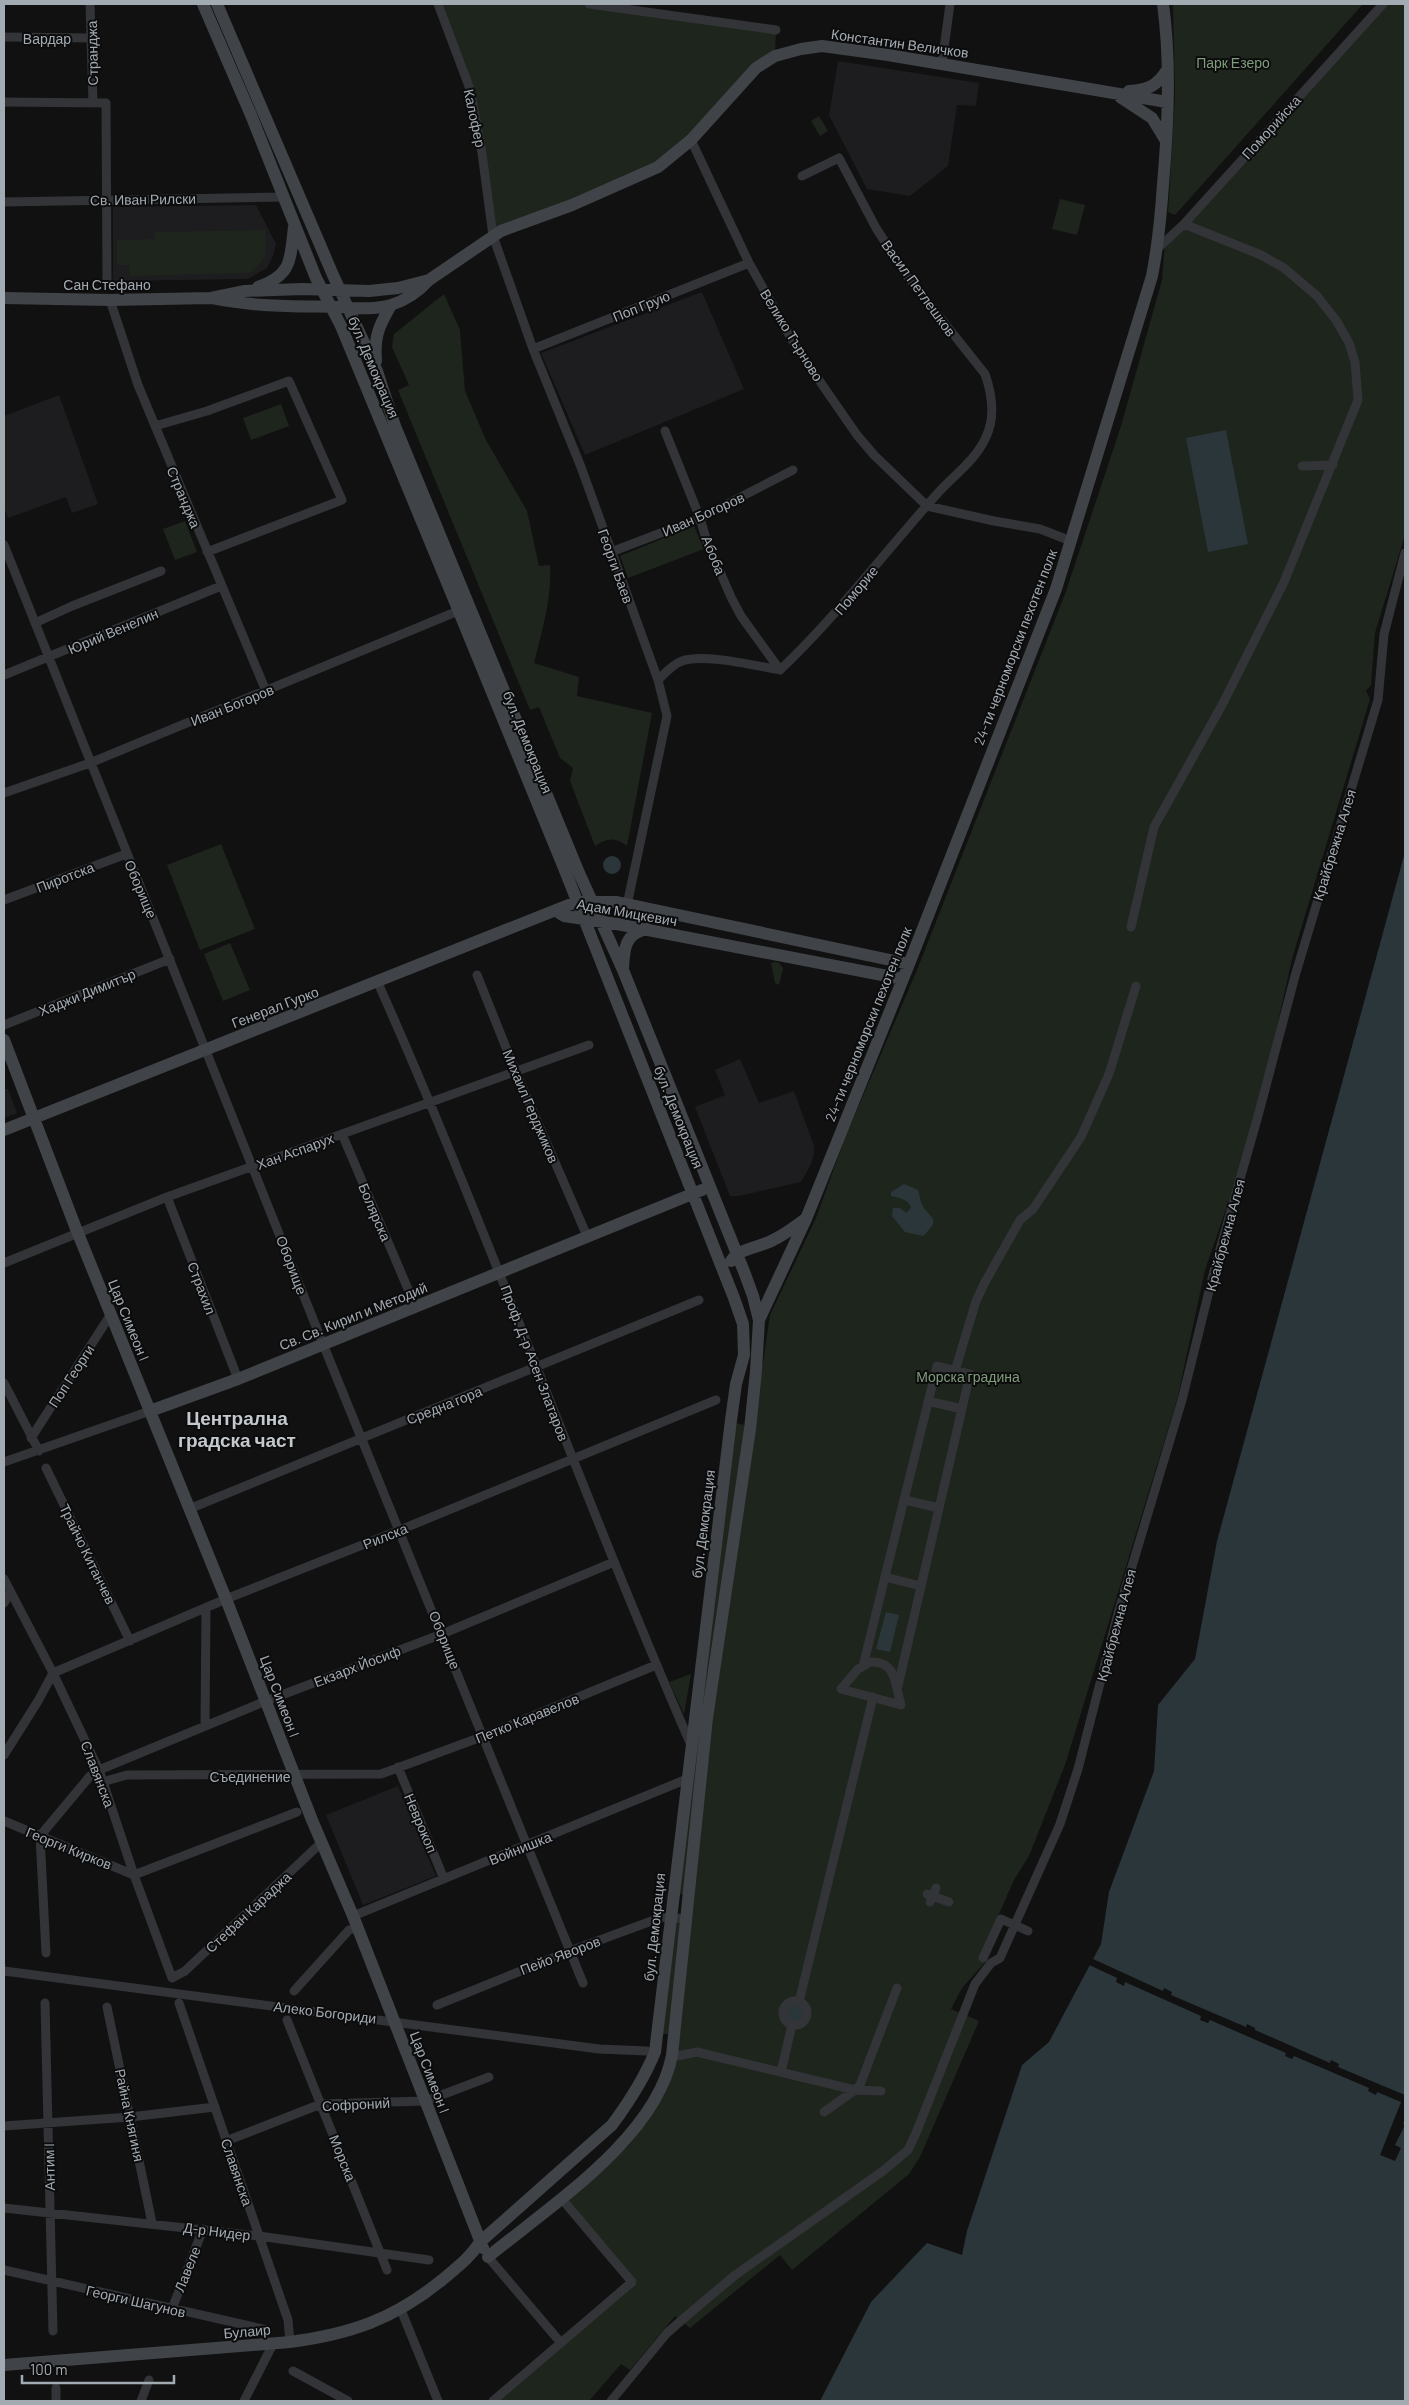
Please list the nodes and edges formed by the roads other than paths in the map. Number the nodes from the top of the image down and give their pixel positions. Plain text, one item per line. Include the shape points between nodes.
1 (90, 4) edge
2 (203, 4) edge
3 (217, 4) edge
4 (438, 4) edge
5 (589, 4) edge
6 (950, 4) edge
7 (1163, 4) edge
8 (1382, 4) edge
9 (642, 7) edge
10 (776, 30) dead end
11 (4, 37) edge
12 (91, 38) junction
13 (942, 63) junction
14 (1167, 70) junction
15 (1109, 92) junction
16 (4, 102) edge
17 (93, 102) junction
18 (1168, 102) junction
19 (691, 140) junction
20 (1167, 144) junction
21 (802, 176) dead end
22 (282, 197) junction
23 (107, 199) junction
24 (4, 202) edge
25 (294, 224) junction
26 (1184, 224) junction
27 (493, 236) junction
28 (1157, 249) junction
29 (749, 263) junction
30 (107, 278) dead end
31 (429, 280) junction
32 (322, 290) junction
33 (340, 290) junction
34 (245, 291) junction
35 (4, 298) edge
36 (211, 298) junction
37 (110, 300) junction
38 (392, 305) junction
39 (332, 307) junction
40 (349, 307) junction
41 (532, 349) junction
42 (376, 371) junction
43 (990, 398) joint
44 (155, 426) junction
45 (665, 431) dead end
46 (1302, 466) dead end
47 (1333, 466) junction
48 (793, 470) dead end
49 (927, 506) junction
50 (700, 518) junction
51 (1071, 540) junction
52 (5, 551) edge
53 (207, 552) junction
54 (611, 552) junction
55 (1405, 552) edge
56 (161, 571) dead end
57 (221, 586) junction
58 (458, 611) junction
59 (35, 623) junction
60 (49, 658) junction
61 (780, 670) junction
62 (4, 675) edge
63 (658, 680) junction
64 (266, 691) junction
65 (90, 762) junction
66 (4, 793) edge
67 (126, 854) junction
68 (4, 900) edge
69 (576, 902) junction
70 (593, 902) junction
71 (627, 905) junction
72 (556, 911) junction
73 (583, 920) junction
74 (601, 922) junction
75 (1131, 927) dead end
76 (648, 930) junction
77 (170, 959) junction
78 (909, 964) junction
79 (623, 970) junction
80 (477, 974) dead end
81 (903, 979) junction
82 (378, 983) junction
83 (1136, 986) dead end
84 (4, 1025) edge
85 (4, 1040) edge
86 (589, 1045) dead end
87 (206, 1050) junction
88 (515, 1070) junction
89 (429, 1101) junction
90 (34, 1118) junction
91 (4, 1130) edge
92 (342, 1134) junction
93 (254, 1166) junction
94 (710, 1188) junction
95 (694, 1193) junction
96 (167, 1198) junction
97 (806, 1218) junction
98 (78, 1234) junction
99 (587, 1236) junction
100 (735, 1254) junction
101 (4, 1263) edge
102 (500, 1271) junction
103 (725, 1275) junction
104 (408, 1289) dead end
105 (699, 1300) dead end
106 (111, 1314) junction
107 (759, 1320) junction
108 (323, 1344) junction
109 (536, 1368) junction
110 (955, 1371) junction
111 (238, 1379) junction
112 (4, 1383) edge
113 (716, 1400) dead end
114 (928, 1401) junction
115 (962, 1409) junction
116 (150, 1411) junction
117 (31, 1438) junction
118 (361, 1438) junction
119 (39, 1451) junction
120 (573, 1460) junction
121 (4, 1462) edge
122 (46, 1468) dead end
123 (905, 1500) junction
124 (939, 1508) junction
125 (189, 1509) junction
126 (400, 1530) junction
127 (614, 1562) junction
128 (885, 1577) junction
129 (4, 1579) edge
130 (920, 1586) junction
131 (10, 1593) junction
132 (226, 1599) junction
133 (4, 1603) edge
134 (206, 1608) junction
135 (442, 1634) junction
136 (130, 1641) junction
137 (656, 1665) junction
138 (862, 1666) junction
139 (53, 1673) junction
140 (898, 1686) junction
141 (873, 1698) junction
142 (266, 1701) junction
143 (206, 1725) junction
144 (484, 1736) junction
145 (691, 1745) junction
146 (4, 1754) edge
147 (398, 1767) junction
148 (99, 1770) junction
149 (295, 1776) junction
150 (687, 1779) junction
151 (102, 1782) junction
152 (297, 1812) dead end
153 (4, 1821) edge
154 (40, 1836) junction
155 (322, 1842) junction
156 (526, 1846) junction
157 (134, 1874) junction
158 (444, 1879) junction
159 (932, 1895) dead end
160 (949, 1902) dead end
161 (670, 1917) junction
162 (685, 1919) junction
163 (355, 1922) junction
164 (1014, 1925) junction
165 (1028, 1931) dead end
166 (570, 1951) junction
167 (46, 1953) dead end
168 (983, 1958) dead end
169 (4, 1971) edge
170 (172, 1978) joint
171 (583, 1983) dead end
172 (897, 1988) dead end
173 (294, 1990) dead end
174 (46, 2002) dead end
175 (179, 2002) dead end
176 (798, 2002) junction
177 (437, 2005) dead end
178 (107, 2007) dead end
179 (287, 2020) dead end
180 (394, 2021) junction
181 (792, 2025) junction
182 (647, 2051) dead end
183 (677, 2056) dead end
184 (781, 2072) junction
185 (489, 2077) dead end
186 (855, 2090) junction
187 (881, 2091) dead end
188 (426, 2101) junction
189 (321, 2104) junction
190 (215, 2107) junction
191 (824, 2112) dead end
192 (130, 2117) junction
193 (48, 2123) junction
194 (4, 2126) edge
195 (226, 2141) junction
196 (561, 2198) junction
197 (4, 2208) edge
198 (50, 2212) junction
199 (152, 2223) junction
200 (204, 2229) junction
201 (259, 2236) junction
202 (480, 2242) junction
203 (382, 2255) junction
204 (471, 2257) junction
205 (488, 2257) junction
206 (429, 2260) dead end
207 (4, 2270) edge
208 (387, 2270) dead end
209 (53, 2282) junction
210 (172, 2309) junction
211 (400, 2310) junction
212 (267, 2330) dead end
213 (53, 2331) dead end
214 (290, 2342) junction
215 (561, 2343) junction
216 (273, 2344) junction
217 (4, 2365) edge
218 (292, 2371) dead end
219 (149, 2380) dead end
220 (56, 2388) dead end
221 (56, 2401) edge
222 (141, 2401) edge
223 (244, 2401) edge
224 (348, 2401) edge
225 (438, 2401) edge
226 (493, 2401) edge
227 (612, 2401) edge

1 - 12 street, Странджа
2 - 22 main road, бул. Демокрация
3 - 33 main road, бул. Демокрация
4 - 27 street, Калофер via 470,89
5 - 9 street
6 - 13 street
7 - 14 main road, 24-ти черноморски пехотен полк
8 - 26 street, Поморийска
9 - 10 street
11 - 12 street, Вардар
12 - 17 street, Странджа
13 - 15 main road, Константин Величков
13 - 19 main road, Константин Величков via 822,46 784,53 765,62 744,79
14 - 15 main road via 1159,82 1143,90
14 - 18 main road, 24-ти черноморски пехотен полк
15 - 18 main road, Константин Величков
15 - 20 main road via 1152,118
16 - 17 street
17 - 23 street, Странджа via 106,102
18 - 20 main road, 24-ти черноморски пехотен полк
19 - 27 main road, Константин Величков via 658,167 635,179
19 - 29 street, Велико Търново
20 - 28 main road, 24-ти черноморски пехотен полк
21 - 43 street, Васил Петлешков via 839,158 876,228 907,276 985,374
22 - 23 street, Св. Иван Рилски
22 - 25 main road, бул. Демокрация
23 - 24 street, Св. Иван Рилски
23 - 30 street, Странджа
25 - 32 main road, бул. Демокрация
25 - 34 main road via 289,262 281,276
26 - 28 street, Поморийска
26 - 47 street via 1239,245 1284,268 1317,296 1342,329 1355,362 1358,400
27 - 31 main road, Константин Величков
27 - 41 street, Георги Баев
28 - 51 main road, 24-ти черноморски пехотен полк via 1123,374
29 - 41 street, Поп Грую
29 - 49 street, Велико Търново via 796,347 857,435 874,456
31 - 33 main road, Константин Величков via 382,290
31 - 38 main road, Константин Величков via 420,290
32 - 33 main road, Сан Стефано
32 - 34 main road, Сан Стефано
32 - 39 main road, бул. Демокрация
33 - 40 main road, бул. Демокрация
34 - 36 main road, Сан Стефано
35 - 37 main road, Сан Стефано
36 - 37 main road, Сан Стефано
36 - 39 main road, Сан Стефано via 246,305
37 - 44 street, Странджа
38 - 40 main road, Константин Величков
38 - 42 main road via 376,334
39 - 40 main road, Сан Стефано
39 - 58 main road, бул. Демокрация
40 - 42 main road, бул. Демокрация
41 - 54 street, Георги Баев via 581,467
42 - 70 main road, бул. Демокрация via 402,444
43 - 49 street, Поморие via 992,418 979,450
44 - 53 street, Странджа
44 - 53 street via 289,381 342,500
45 - 50 street, Абоба
46 - 47 street
47 - 75 street via 1252,647 1154,827
48 - 50 street, Иван Богоров
49 - 51 street via 1040,528
49 - 61 street, Поморие via 818,634
50 - 54 street, Иван Богоров
50 - 61 street, Абоба via 707,542 741,616
51 - 78 main road, 24-ти черноморски пехотен полк via 1056,589
52 - 59 street, Оборище
53 - 57 street, Странджа
54 - 63 street, Георги Баев
55 - 164 street, Крайбрежна Алея via 1384,634 1378,700 1295,976 1182,1400 1118,1613 1078,1769 1060,1824
56 - 59 street
57 - 60 street, Юрий Венелин
57 - 64 street, Странджа
58 - 64 street, Иван Богоров
58 - 69 main road, бул. Демокрация
59 - 60 street, Оборище
60 - 62 street, Юрий Венелин
60 - 65 street, Оборище
61 - 63 street via 699,658 682,661
63 - 71 street, Георги Баев via 667,716
64 - 65 street, Иван Богоров
65 - 66 street, Иван Богоров
65 - 67 street, Оборище
67 - 68 street, Пиротска
67 - 77 street, Оборище
69 - 70 main road, Адам Мицкевич
69 - 72 main road, Адам Мицкевич
69 - 73 main road, бул. Демокрация
70 - 71 main road, Адам Мицкевич
70 - 74 main road, бул. Демокрация
71 - 78 main road, Адам Мицкевич
72 - 73 main road, Адам Мицкевич
72 - 82 main road, Генерал Гурко
73 - 74 main road, Адам Мицкевич
73 - 95 main road, бул. Демокрация
74 - 76 main road, Адам Мицкевич
74 - 79 main road, бул. Демокрация
76 - 79 main road via 637,931 626,942
76 - 81 main road, Адам Мицкевич
77 - 84 street, Хаджи Димитър
77 - 87 street, Оборище
78 - 81 main road, 24-ти черноморски пехотен полк
79 - 94 main road, бул. Демокрация
80 - 88 street, Михаил Герджиков
81 - 97 main road, 24-ти черноморски пехотен полк
82 - 87 main road, Генерал Гурко
82 - 89 street, Проф. Д-р Асен Златаров
83 - 110 street via 1109,1074 1081,1137 1033,1209 1020,1220 985,1282 970,1318
85 - 90 main road, Цар Симеон I
86 - 88 street, Хан Аспарух
87 - 90 main road, Генерал Гурко
87 - 93 street, Оборище
88 - 89 street, Хан Аспарух
88 - 99 street, Михаил Герджиков
89 - 92 street, Хан Аспарух
89 - 102 street, Проф. Д-р Асен Златаров
90 - 91 main road, Генерал Гурко
90 - 98 main road, Цар Симеон I
92 - 93 street, Хан Аспарух
92 - 104 street, Болярска
93 - 96 street, Хан Аспарух
93 - 108 street, Оборище
94 - 95 main road, Св. Св. Кирил и Методий
94 - 100 main road, бул. Демокрация
95 - 99 main road, Св. Св. Кирил и Методий
95 - 103 main road, бул. Демокрация
96 - 98 street, Хан Аспарух
96 - 111 street, Страхил
97 - 100 main road via 773,1240
97 - 107 main road, 24-ти черноморски пехотен полк
98 - 101 street, Хан Аспарух
98 - 106 main road, Цар Симеон I
99 - 102 main road, Св. Св. Кирил и Методий
100 - 103 main road
100 - 107 main road via 754,1296
102 - 108 main road, Св. Св. Кирил и Методий
102 - 109 street, Проф. Д-р Асен Златаров
103 - 145 main road, бул. Демокрация via 743,1324 744,1355 731,1420
105 - 109 street, Средна гора
106 - 116 main road, Цар Симеон I
106 - 117 street, Поп Георги
107 - 162 main road via 750,1429 707,1718
108 - 111 main road, Св. Св. Кирил и Методий
108 - 118 street, Оборище
109 - 118 street, Средна гора
109 - 120 street, Проф. Д-р Асен Златаров
110 - 114 street via 937,1366
110 - 115 street via 970,1374
111 - 116 main road, Св. Св. Кирил и Методий
112 - 117 street
113 - 120 street, Рилска
114 - 115 street
114 - 123 street
115 - 124 street
116 - 119 street, Св. Св. Кирил и Методий
116 - 125 main road, Цар Симеон I
117 - 119 street
118 - 125 street, Средна гора
118 - 126 street, Оборище
119 - 121 street, Св. Св. Кирил и Методий
120 - 126 street, Рилска
120 - 127 street, Проф. Д-р Асен Златаров
122 - 136 street, Трайчо Китанчев
123 - 124 street
123 - 128 street
124 - 130 street
125 - 132 main road, Цар Симеон I
126 - 132 street, Рилска
126 - 135 street, Оборище
127 - 135 street, Екзарх Йосиф
127 - 137 street, Проф. Д-р Асен Златаров
128 - 130 street
128 - 138 street
129 - 131 street, Славянска
130 - 140 street
131 - 133 street
131 - 139 street, Славянска
132 - 134 street, Рилска
132 - 142 main road, Цар Симеон I
134 - 136 street, Рилска
134 - 143 street
135 - 142 street, Екзарх Йосиф
135 - 144 street, Оборище
136 - 139 street, Рилска
137 - 144 street, Петко Каравелов
137 - 145 street, Проф. Д-р Асен Златаров
138 - 140 street via 875,1662 886,1665
138 - 141 street via 841,1689
139 - 146 street
139 - 148 street, Славянска
140 - 141 street via 900,1705
141 - 176 street
142 - 143 street, Екзарх Йосиф
142 - 149 main road, Цар Симеон I
143 - 148 street, Екзарх Йосиф
144 - 147 street, Петко Каравелов
144 - 156 street, Оборище
145 - 150 main road, бул. Демокрация
147 - 149 street, Съединение via 380,1774
147 - 158 street, Неврокоп
148 - 151 street, Славянска
148 - 154 street via 90,1776
149 - 151 street, Съединение via 127,1775
149 - 155 main road, Цар Симеон I
150 - 156 street, Войнишка
150 - 161 main road, бул. Демокрация
151 - 157 street, Славянска
152 - 157 street
153 - 154 street, Георги Кирков
154 - 157 street, Георги Кирков
154 - 167 street
155 - 163 main road, Цар Симеон I
155 - 170 street, Стефан Караджа via 186,1971
156 - 158 street, Войнишка
156 - 166 street, Оборище
157 - 170 street, Славянска
158 - 163 street, Войнишка
159 - 160 street
161 - 162 street, Пейо Яворов
161 - 166 street, Пейо Яворов
161 - 202 main road, бул. Демокрация via 655,2052 642,2081 612,2125
162 - 196 main road via 672,2055 660,2091 626,2141
163 - 173 street
163 - 180 main road, Цар Симеон I
164 - 165 street
164 - 168 street via 1001,1919
164 - 227 street, Крайбрежна Алея via 1000,1958 975,1984 908,2150 734,2276 683,2318
166 - 171 street, Оборище
166 - 177 street, Пейо Яворов
169 - 180 street, Алеко Богориди
172 - 186 street via 860,2085
174 - 193 street, Антим I
175 - 190 street, Славянска
176 - 181 street via 805,2008 806,2017 800,2024
176 - 181 street via 789,2003 784,2011 784,2018
178 - 192 street, Райна Княгиня
179 - 189 street, Морска
180 - 182 street, Алеко Богориди via 599,2049
180 - 188 main road, Цар Симеон I
181 - 184 street
183 - 184 street via 697,2052
184 - 186 street
185 - 188 street, Софроний
186 - 187 street
186 - 191 street
188 - 189 street, Софроний
188 - 202 main road, Цар Симеон I
189 - 195 street, Софроний
189 - 203 street, Морска
190 - 192 street
190 - 195 street, Славянска
192 - 193 street
192 - 199 street, Райна Княгиня
193 - 194 street
193 - 198 street, Антим I
195 - 201 street, Славянска
196 - 205 main road
196 - 215 street via 632,2282
197 - 198 street, Д-р Нидер
198 - 199 street, Д-р Нидер
198 - 209 street, Антим I
199 - 200 street, Д-р Нидер
200 - 201 street, Д-р Нидер
200 - 210 street, Лавеле
201 - 203 street, Д-р Нидер
201 - 214 street, Славянска via 288,2320
202 - 204 main road, Булаир
202 - 205 main road, Цар Симеон I
203 - 206 street, Д-р Нидер
203 - 208 street, Морска
204 - 205 main road
204 - 211 main road, Булаир
205 - 215 street, Цар Симеон I
207 - 209 street, Георги Шагунов
209 - 210 street, Георги Шагунов
209 - 213 street, Антим I
210 - 212 street, Георги Шагунов
211 - 214 main road, Булаир via 348,2332
211 - 225 street
214 - 216 main road, Булаир
215 - 226 street
216 - 217 main road, Булаир
216 - 223 street
218 - 224 street
219 - 222 street
220 - 221 street

